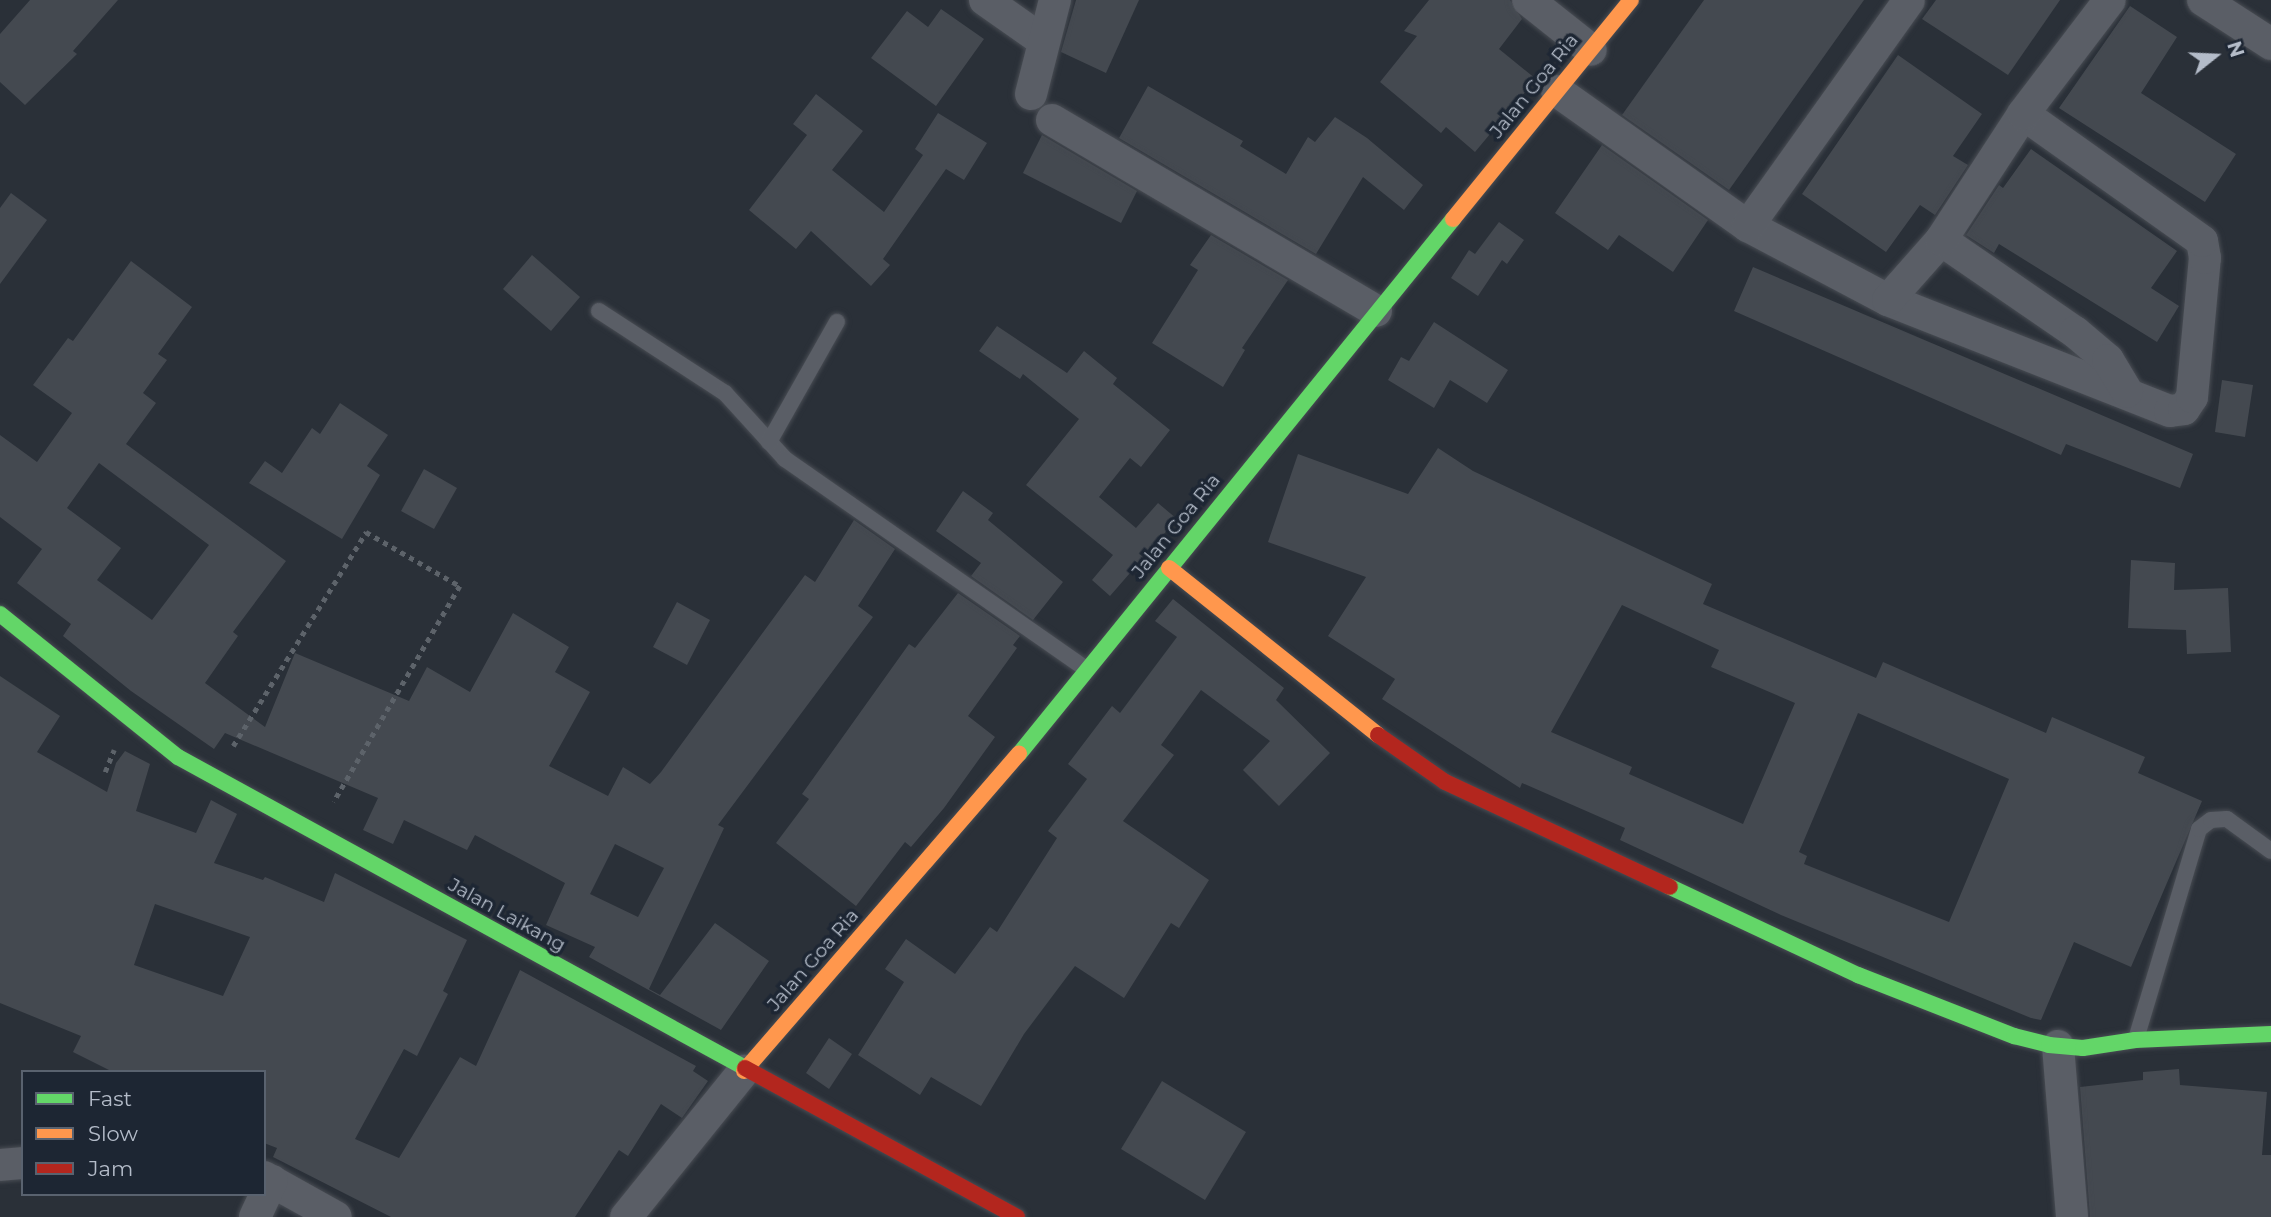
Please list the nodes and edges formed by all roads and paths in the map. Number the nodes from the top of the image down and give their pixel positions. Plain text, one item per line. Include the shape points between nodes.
1 (985, 0) edge
2 (1055, 0) edge
3 (1528, 0) edge
4 (1631, 0) edge
5 (1909, 0) edge
6 (2110, 0) edge
7 (2203, 0) edge
8 (1042, 40) junction
9 (2271, 44) edge
10 (1591, 50) junction
11 (1557, 91) junction
12 (1031, 94) dead end
13 (2023, 114) junction
14 (1052, 120) dead end
15 (1748, 226) junction
16 (1941, 240) junction
17 (1888, 300) junction
18 (599, 311) dead end
19 (1376, 311) junction
20 (837, 322) dead end
21 (2127, 392) junction
22 (769, 442) junction
23 (1169, 568) junction
24 (0, 614) edge
25 (1087, 670) junction
26 (214, 777) junction
27 (316, 832) junction
28 (2271, 851) edge
29 (2271, 1034) edge
30 (2135, 1040) junction
31 (2058, 1046) junction
32 (744, 1071) junction
33 (21, 1163) edge
34 (0, 1166) edge
35 (268, 1179) edge
36 (262, 1196) edge
37 (254, 1217) edge
38 (336, 1217) edge
39 (626, 1217) edge
40 (1017, 1217) edge
41 (2072, 1217) edge

1 - 8 street
2 - 8 street
3 - 10 street
4 - 10 main road, Jalan Goa Ria
5 - 15 street
6 - 13 street
7 - 9 street
8 - 12 street
10 - 11 main road, Jalan Goa Ria
11 - 15 street
11 - 19 main road, Jalan Goa Ria
13 - 16 street
13 - 21 street via 2202,241 2205,258 2192,397 2184,409 2170,411
14 - 19 street
15 - 17 street
16 - 17 street
16 - 21 street via 2074,332 2108,360
17 - 21 street
18 - 22 lane via 725,393
19 - 23 main road, Jalan Goa Ria
20 - 22 lane
22 - 25 lane via 785,459
23 - 25 main road, Jalan Goa Ria
23 - 31 main road via 1393,747 1479,801 1858,975 2014,1036
24 - 26 main road, Jalan Laikang via 127,720
25 - 32 main road, Jalan Goa Ria
26 - 27 main road, Jalan Laikang
26 - 27 path via 366,532 460,586
27 - 32 main road, Jalan Laikang
28 - 30 lane via 2227,818 2211,820 2199,829
29 - 30 main road
30 - 31 main road via 2082,1048
31 - 41 street
32 - 39 street
32 - 40 main road, Jalan Laikang
33 - 34 street
35 - 38 street
36 - 37 street

